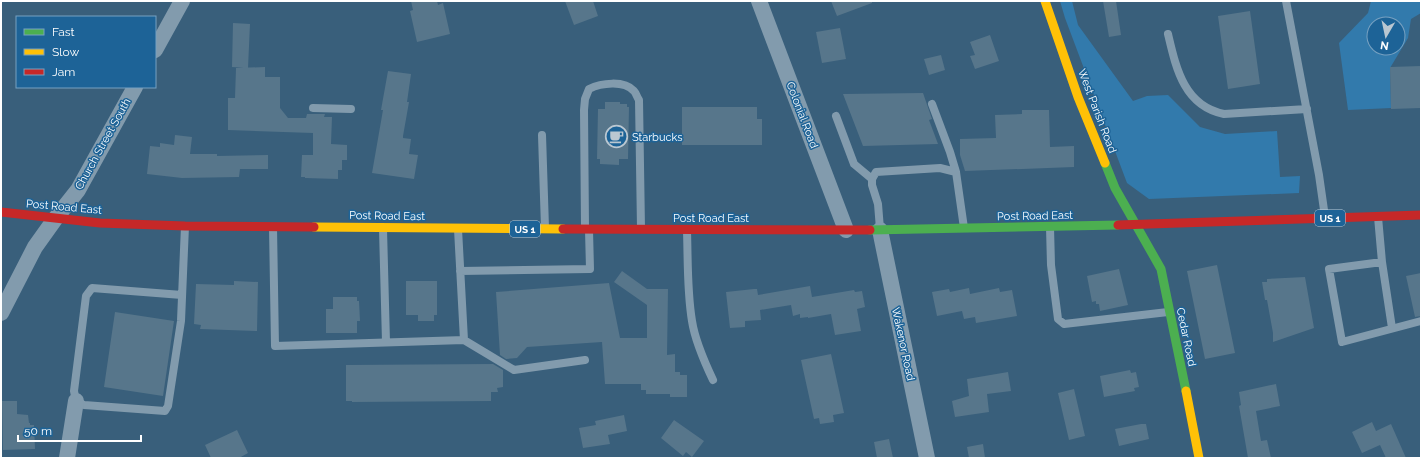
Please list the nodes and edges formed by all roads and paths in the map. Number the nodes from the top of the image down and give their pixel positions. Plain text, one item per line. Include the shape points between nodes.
1 (182, 1) edge
2 (759, 1) edge
3 (1045, 1) edge
4 (1286, 1) edge
5 (1168, 34) dead end
6 (156, 48) edge
7 (134, 88) edge
8 (932, 104) dead end
9 (313, 108) dead end
10 (351, 109) dead end
11 (1307, 109) junction
12 (836, 116) dead end
13 (542, 135) dead end
14 (956, 172) junction
15 (872, 179) junction
16 (1, 212) edge
17 (1421, 215) edge
18 (1378, 216) junction
19 (1325, 218) junction
20 (54, 219) junction
21 (1137, 225) junction
22 (185, 226) junction
23 (273, 227) junction
24 (1050, 227) junction
25 (383, 228) junction
26 (458, 228) junction
27 (546, 229) junction
28 (587, 229) junction
29 (964, 229) junction
30 (641, 230) junction
31 (687, 230) junction
32 (846, 230) junction
33 (880, 230) junction
34 (1382, 262) junction
35 (460, 271) junction
36 (182, 296) junction
37 (1169, 312) junction
38 (1, 313) edge
39 (1421, 321) edge
40 (1392, 328) junction
41 (464, 340) junction
42 (386, 342) junction
43 (585, 360) dead end
44 (713, 380) dead end
45 (76, 401) junction
46 (67, 458) edge
47 (927, 458) edge
48 (1199, 458) edge

1 - 6 street
2 - 32 street, Colonial Road
3 - 21 main road, West Parish Road via 1105,165
4 - 11 lane
5 - 11 lane via 1176,67 1186,87 1198,103 1212,112 1224,114
7 - 20 street, Church Street South via 78,190
8 - 14 lane
9 - 10 lane
11 - 19 lane via 1320,175
12 - 15 lane via 854,164
13 - 27 lane
14 - 15 lane via 940,168 876,172
14 - 29 lane
15 - 33 lane via 878,204
16 - 20 main road, Post Road East / US 1
17 - 18 main road, Post Road East / US 1
18 - 19 main road, Post Road East / US 1
18 - 34 lane
19 - 21 main road, Post Road East / US 1
20 - 22 main road, Post Road East / US 1
20 - 38 street, Church Street South
21 - 24 main road, Post Road East / US 1
21 - 37 main road, Cedar Road via 1161,269
22 - 23 main road, Post Road East / US 1
22 - 36 lane
23 - 25 main road, Post Road East / US 1
23 - 42 lane via 275,346
24 - 29 main road, Post Road East / US 1
24 - 37 lane via 1051,265 1058,319 1064,324
25 - 26 main road, Post Road East / US 1
25 - 42 lane
26 - 27 main road, Post Road East / US 1
26 - 35 lane
27 - 28 main road, Post Road East / US 1
28 - 30 main road, Post Road East / US 1
28 - 30 lane via 584,110 587,93 594,87 619,84 634,91 639,100
28 - 35 lane via 590,269
29 - 33 main road, Post Road East / US 1
30 - 31 main road, Post Road East / US 1
31 - 32 main road, Post Road East / US 1
31 - 44 lane via 692,322 702,357
32 - 33 main road, Post Road East / US 1
33 - 47 street, Wakenor Road
34 - 40 lane
34 - 40 lane via 1329,269 1342,342
35 - 41 lane
36 - 45 lane via 92,288 86,296 74,391
36 - 45 lane via 181,321 168,406 165,411 84,405
37 - 48 main road, Cedar Road
39 - 40 lane
41 - 42 lane
41 - 43 lane via 514,370
45 - 46 street

